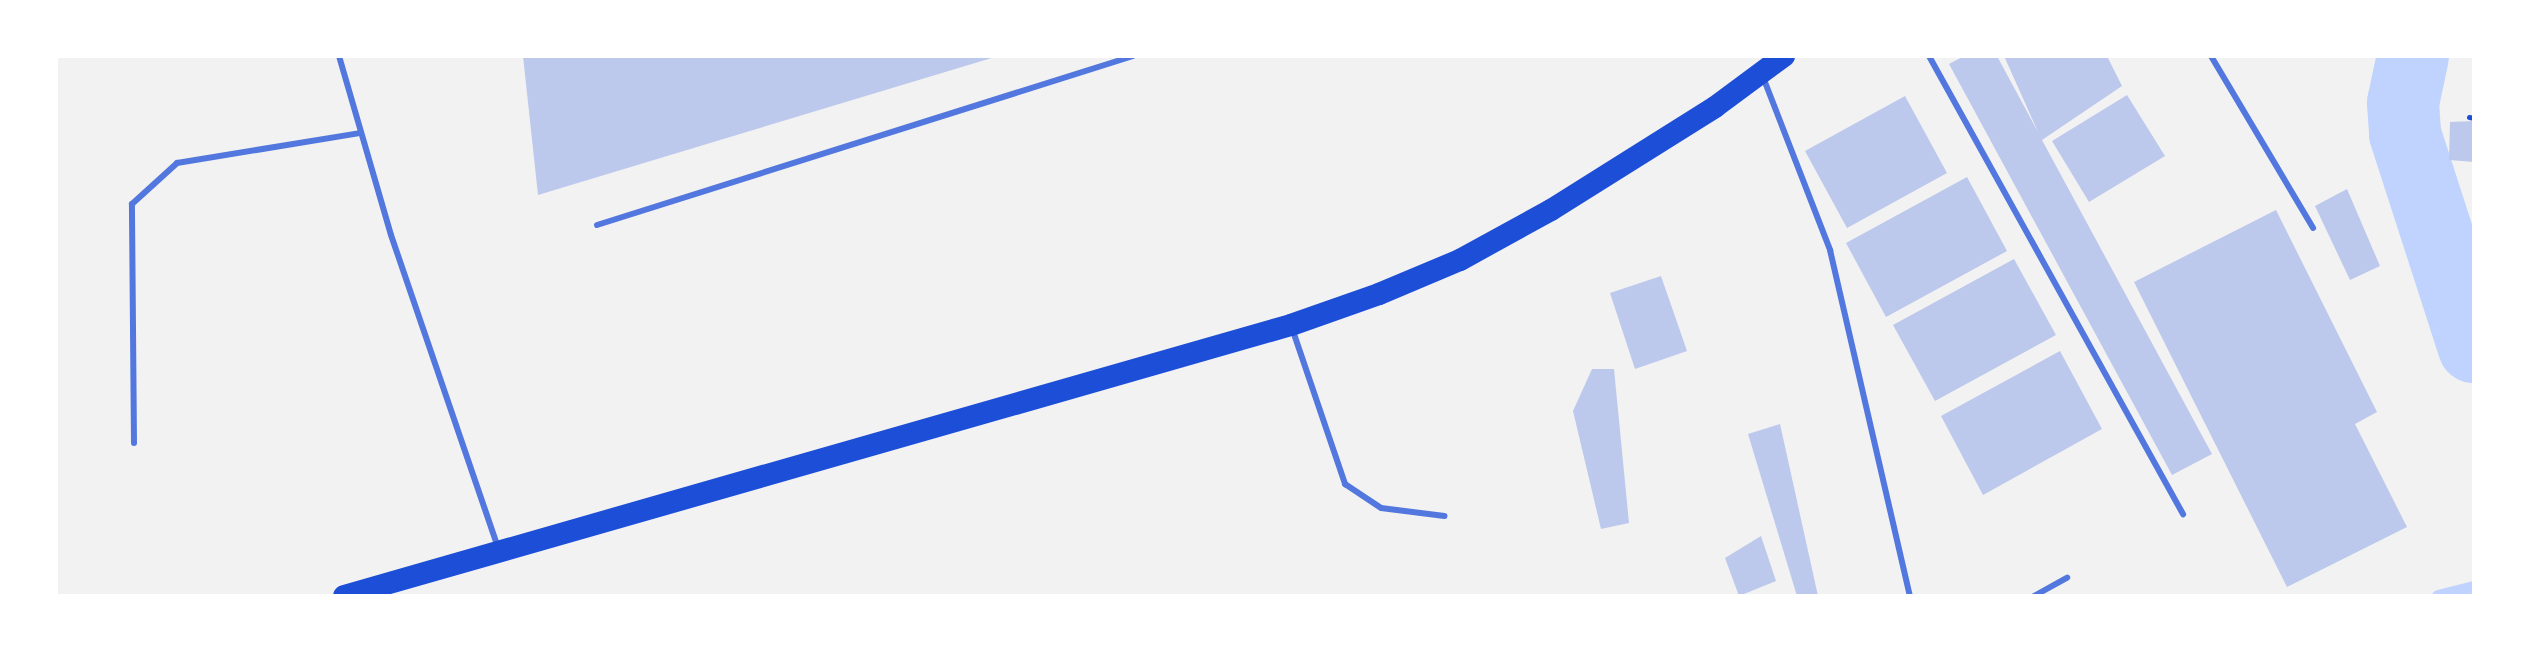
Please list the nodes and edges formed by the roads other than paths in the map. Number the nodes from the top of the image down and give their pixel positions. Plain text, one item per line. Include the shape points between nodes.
1 (339, 56) edge
2 (1133, 56) edge
3 (1784, 56) edge
4 (1929, 56) edge
5 (2211, 56) edge
6 (1761, 74) junction
7 (360, 133) junction
8 (597, 225) dead end
9 (2313, 228) dead end
10 (1291, 325) junction
11 (134, 443) dead end
12 (2183, 514) dead end
13 (1444, 516) dead end
14 (500, 553) junction
15 (2067, 578) dead end
16 (344, 596) edge
17 (1910, 596) edge
18 (2034, 596) edge

1 - 7 lane
2 - 8 lane
3 - 6 highway
4 - 12 lane
5 - 9 lane
6 - 10 highway via 1551,210 1460,260
6 - 17 lane via 1830,250
7 - 11 lane via 177,163 132,204
7 - 14 lane
10 - 13 lane via 1345,484 1381,508
10 - 14 highway
14 - 16 highway
15 - 18 lane

